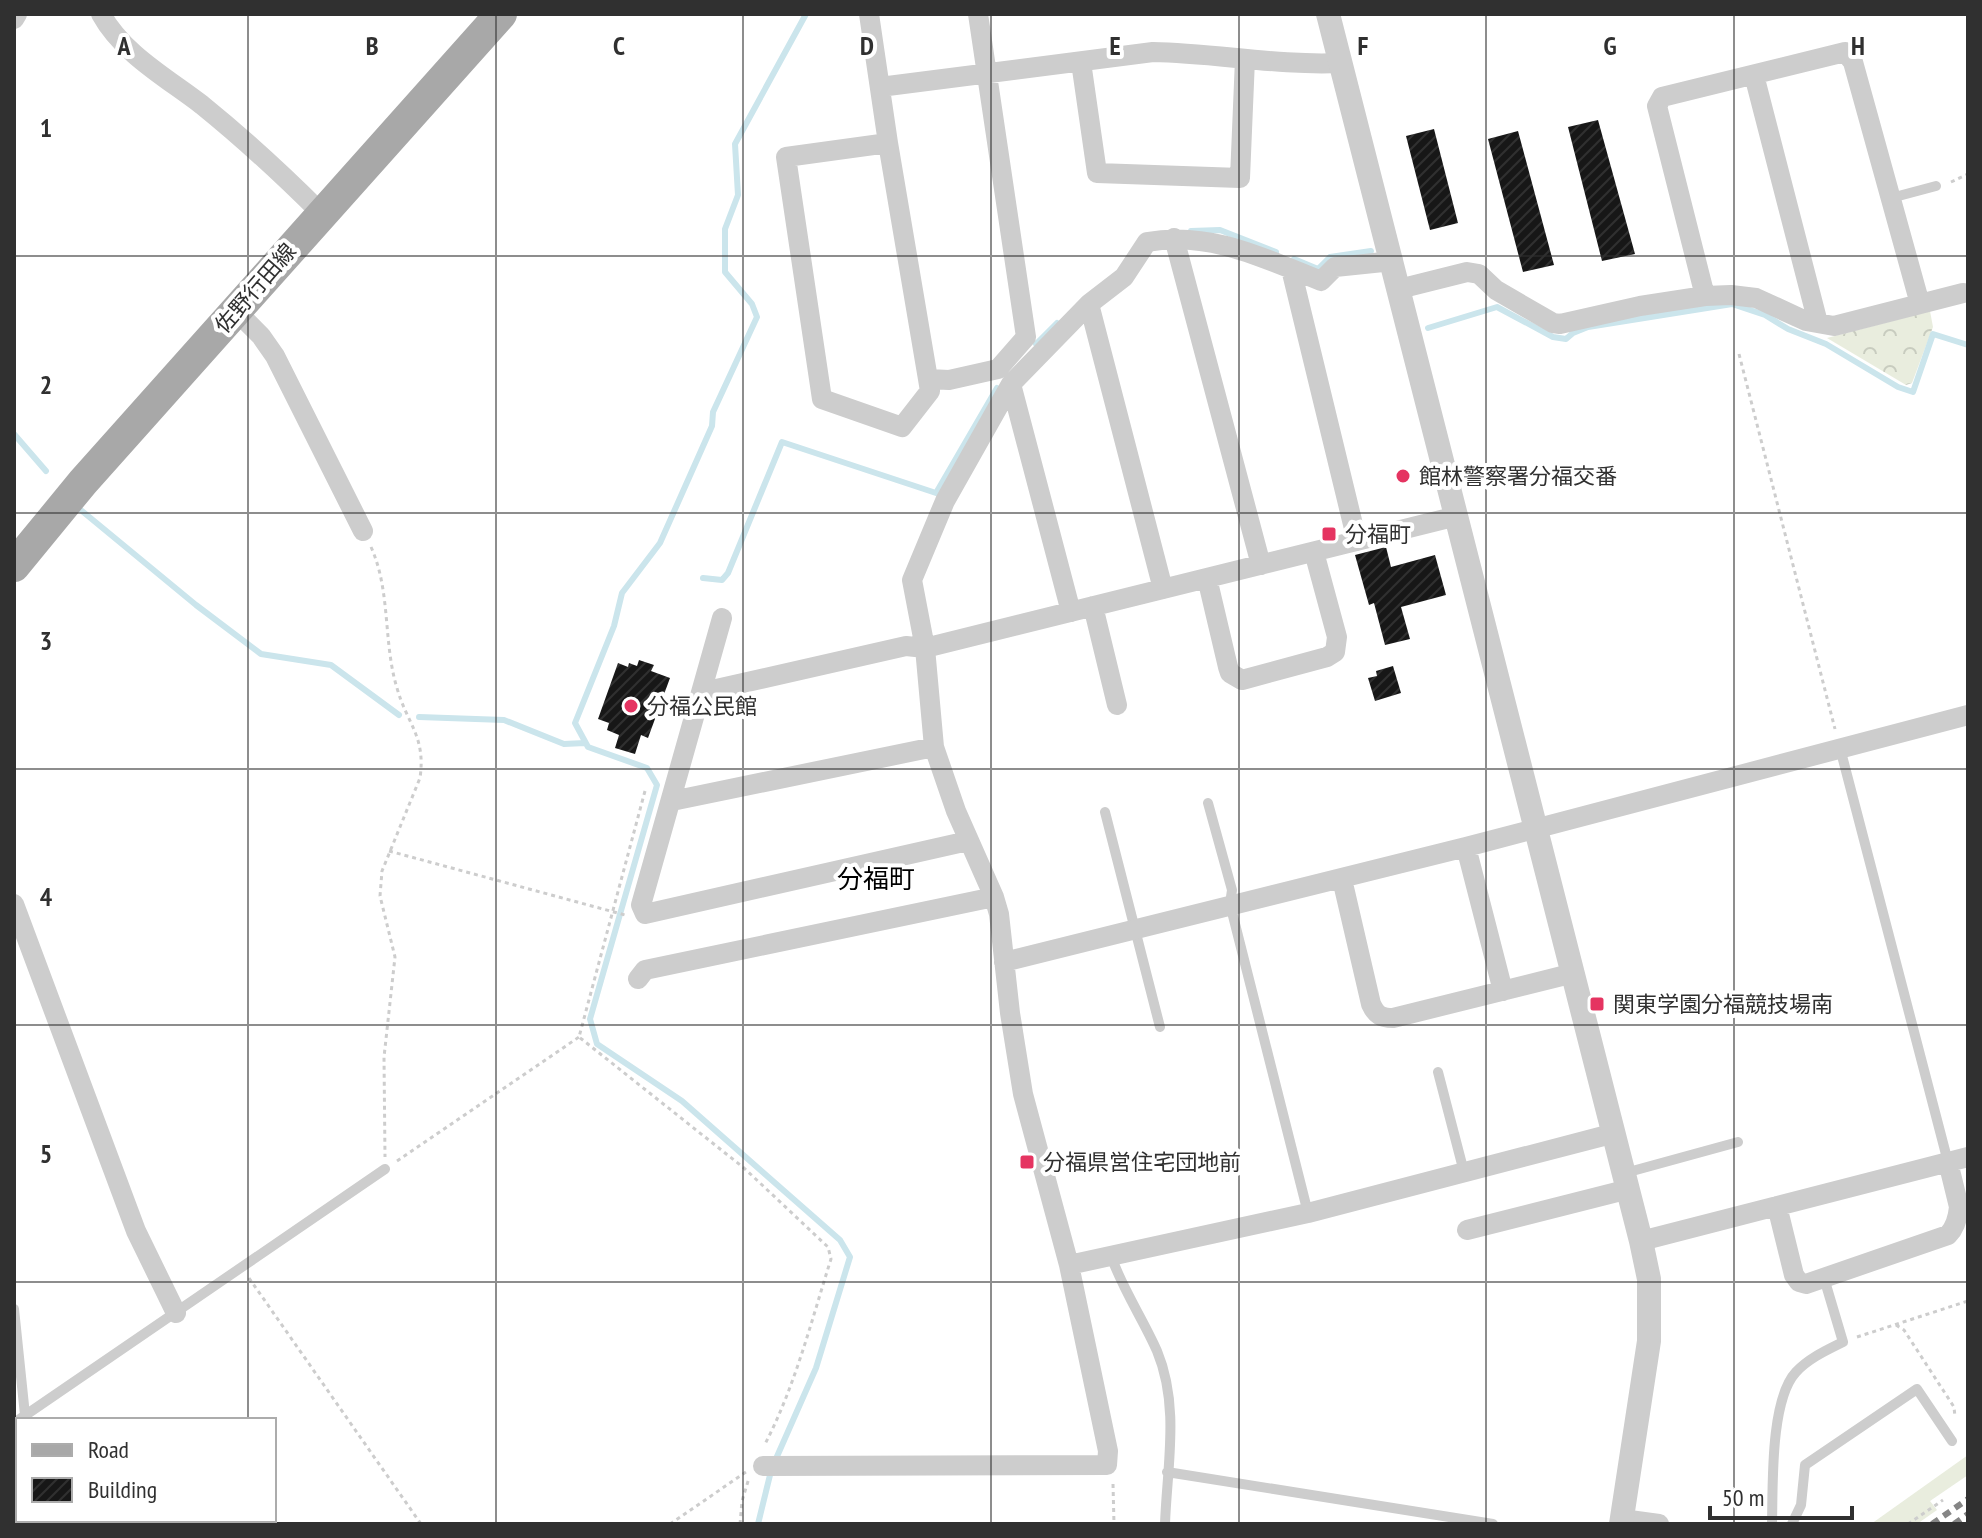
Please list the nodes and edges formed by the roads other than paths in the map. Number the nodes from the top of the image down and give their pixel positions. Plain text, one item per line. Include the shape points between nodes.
1 (101, 14) edge
2 (501, 14) edge
3 (869, 14) edge
4 (978, 14) edge
5 (1328, 14) edge
6 (1245, 59) junction
7 (1081, 62) junction
8 (1341, 63) junction
9 (987, 75) junction
10 (1754, 75) junction
11 (880, 87) junction
12 (888, 143) junction
13 (1936, 186) road end
14 (1891, 198) junction
15 (321, 213) junction
16 (1174, 238) junction
17 (1393, 261) junction
18 (1291, 269) junction
19 (1399, 289) junction
20 (1963, 293) dead end
21 (1705, 296) junction
22 (1089, 304) junction
23 (1920, 304) junction
24 (235, 310) junction
25 (1818, 323) junction
26 (928, 379) junction
27 (1011, 384) junction
28 (1457, 516) junction
29 (363, 531) road end
30 (1357, 541) junction
31 (1314, 552) junction
32 (1261, 565) junction
33 (14, 566) edge
34 (1207, 578) junction
35 (1163, 589) junction
36 (1093, 606) junction
37 (1071, 612) junction
38 (722, 618) dead end
39 (925, 648) junction
40 (703, 692) junction
41 (1117, 705) dead end
42 (1968, 715) edge
43 (934, 747) junction
44 (1840, 748) junction
45 (672, 801) junction
46 (1208, 803) dead end
47 (1105, 812) dead end
48 (1537, 829) junction
49 (968, 841) junction
50 (1466, 847) junction
51 (1342, 879) junction
52 (994, 897) junction
53 (14, 904) edge
54 (1230, 904) junction
55 (1136, 930) junction
56 (1004, 962) junction
57 (1574, 973) junction
58 (638, 979) dead end
59 (1503, 991) junction
60 (1160, 1027) dead end
61 (1438, 1072) dead end
62 (1615, 1133) junction
63 (1738, 1142) dead end
64 (1958, 1159) edge
65 (385, 1169) road end
66 (1464, 1172) junction
67 (1627, 1181) junction
68 (1777, 1206) junction
69 (1308, 1213) junction
70 (1467, 1230) dead end
71 (1641, 1241) junction
72 (1111, 1256) junction
73 (1069, 1265) junction
74 (1824, 1278) junction
75 (14, 1309) edge
76 (176, 1313) junction
77 (25, 1415) junction
78 (21, 1418) edge
79 (1952, 1441) road end
80 (766, 1466) road end
81 (1167, 1472) junction
82 (1622, 1521) edge
83 (1165, 1524) edge
84 (1493, 1524) edge
85 (1659, 1524) edge
86 (1772, 1524) edge
87 (1792, 1524) edge

1 - 15 street via 136,54 271,164
2 - 15 main road, 佐野行田線
3 - 11 street
4 - 9 street
5 - 8 street
6 - 7 street via 1153,52
6 - 7 street via 1240,178 1097,173
6 - 8 street
7 - 9 street
8 - 17 street
9 - 11 street
9 - 26 street via 1026,337 998,369
10 - 14 street via 1845,52 1853,62
10 - 21 street via 1662,97 1657,106
10 - 25 street
11 - 12 street
12 - 26 street
12 - 26 street via 786,157 822,399 902,427 930,391
13 - 14 lane
14 - 23 street
15 - 24 main road, 佐野行田線
16 - 18 street via 1216,242
16 - 22 street via 1147,242 1124,277
16 - 32 street
17 - 18 street via 1335,267 1321,281
17 - 19 street
18 - 30 street
19 - 21 street via 1467,272 1479,274 1496,290 1560,324
19 - 28 street
20 - 23 street
21 - 25 street via 1756,298
22 - 27 street
22 - 35 street
23 - 25 street via 1834,326
24 - 29 street via 275,356
24 - 33 main road, 佐野行田線
27 - 37 street
27 - 39 street via 945,501 912,580
28 - 30 street
28 - 48 street
30 - 31 street
31 - 32 street
31 - 34 street via 1337,637 1335,652 1242,680 1230,673
32 - 34 street
34 - 35 street
35 - 36 street
36 - 37 street
36 - 41 street
37 - 39 street
38 - 40 street
39 - 40 street via 906,646
39 - 43 street
40 - 45 street
42 - 44 street
43 - 45 street
43 - 49 street
44 - 48 street
44 - 64 lane
45 - 49 street via 641,905 645,914
46 - 54 lane via 1232,890
47 - 55 lane
48 - 50 street
48 - 57 street
49 - 52 street
50 - 51 street
50 - 59 street
51 - 54 street
51 - 59 street via 1375,1013 1393,1018
52 - 56 street
52 - 58 street via 645,970
53 - 76 street via 136,1231
54 - 55 street
54 - 69 lane
55 - 56 street
55 - 60 lane
56 - 73 street via 1023,1094
57 - 59 street
57 - 62 street
61 - 66 lane
62 - 66 street
62 - 67 street
63 - 67 lane
64 - 68 street
64 - 74 street via 1959,1207 1952,1231
65 - 76 lane
66 - 69 street
67 - 70 street
67 - 71 street
68 - 71 street
68 - 74 street via 1794,1275 1806,1284
69 - 72 street
71 - 82 street via 1649,1279 1649,1341
72 - 73 street
72 - 81 lane via 1164,1375 1172,1424
73 - 80 street via 1107,1465
74 - 86 lane via 1843,1342 1797,1370 1789,1381 1776,1429
75 - 77 lane
76 - 77 lane
77 - 78 lane
79 - 87 lane via 1917,1389 1805,1465 1801,1505
81 - 83 lane
81 - 84 lane
82 - 85 street

